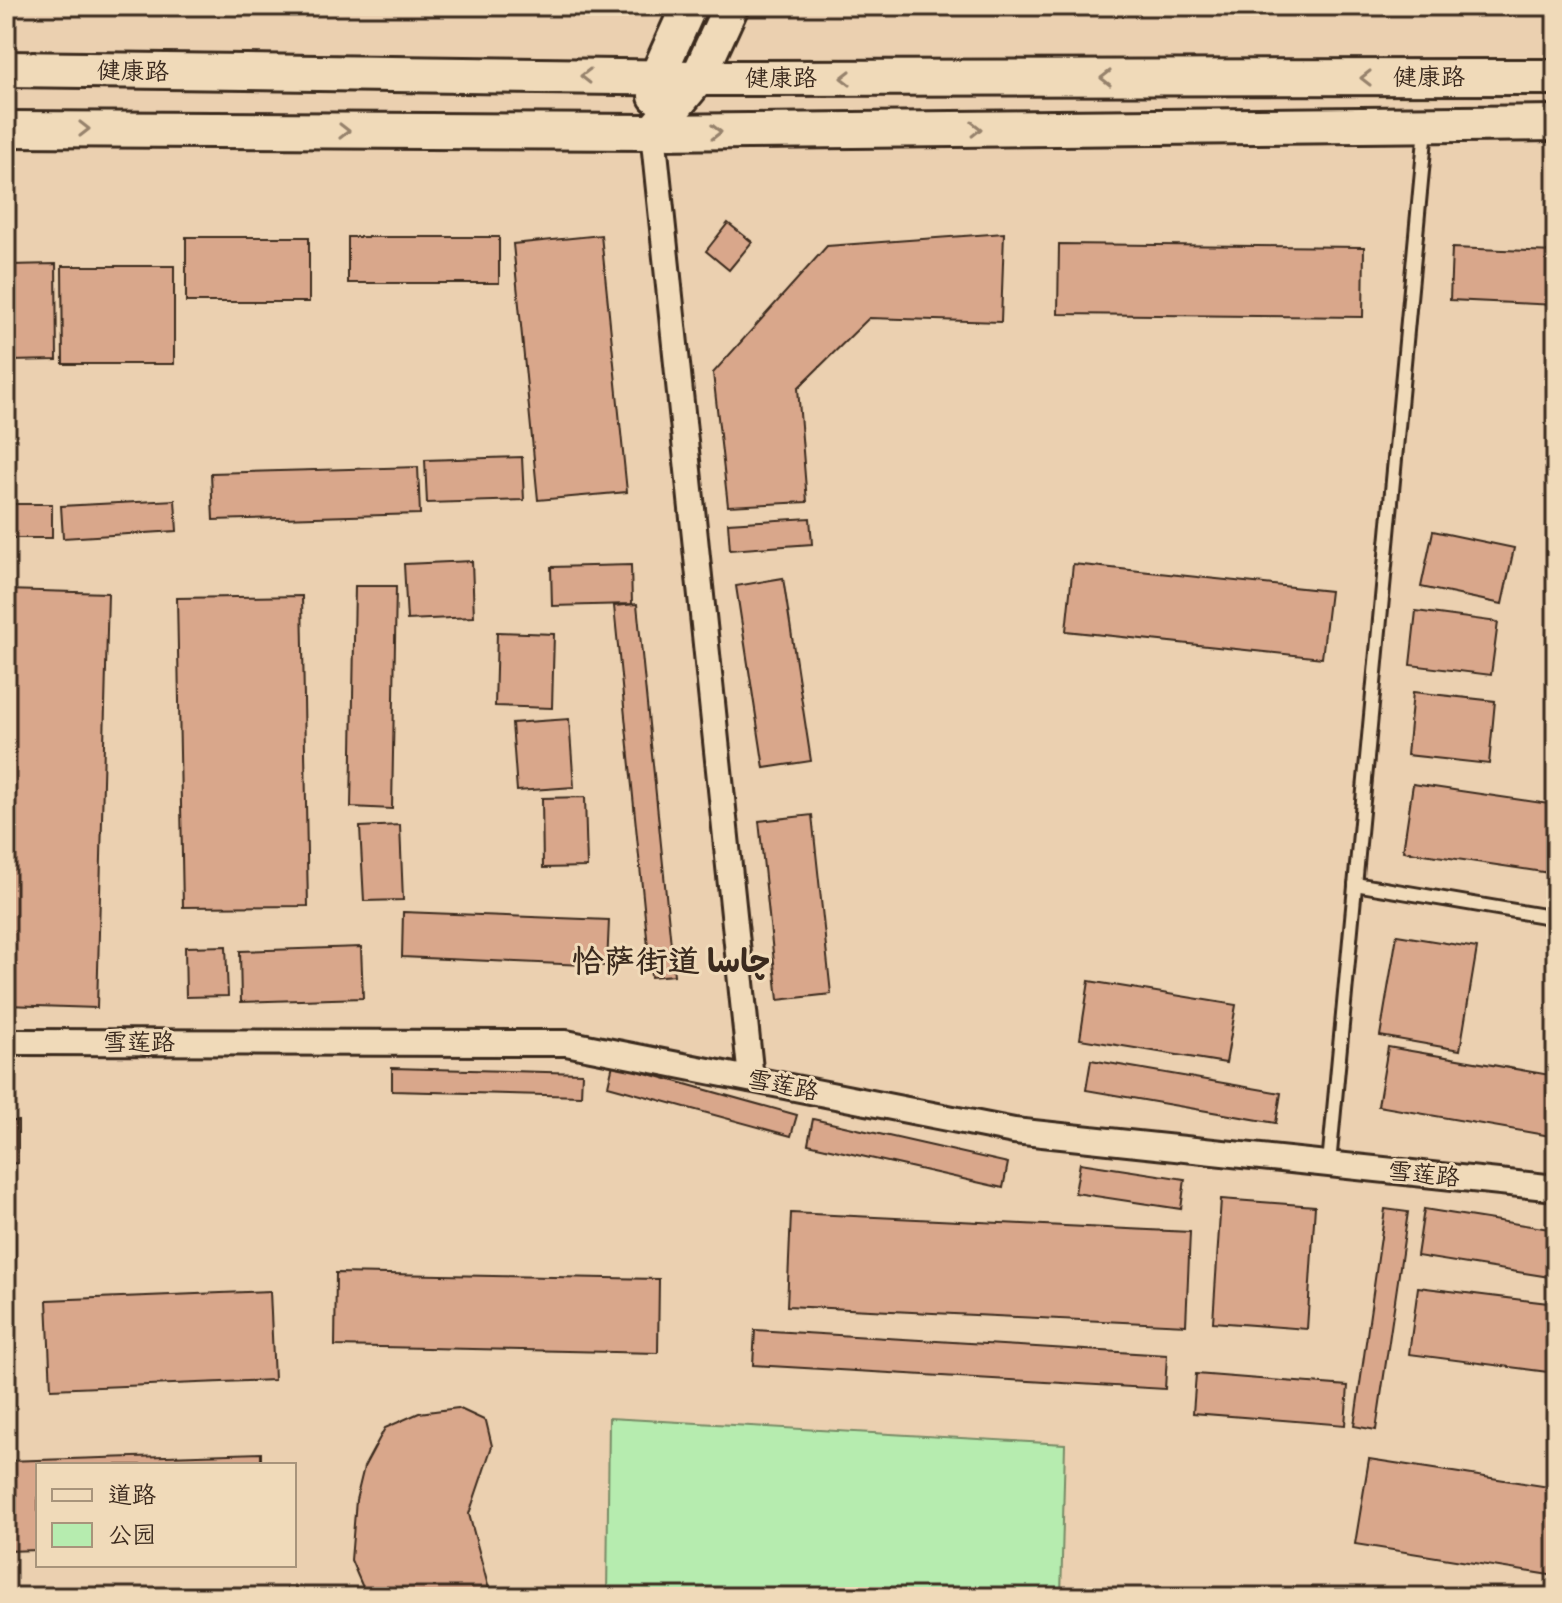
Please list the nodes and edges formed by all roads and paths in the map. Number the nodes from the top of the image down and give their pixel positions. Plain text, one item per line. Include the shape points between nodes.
1 (689, 6) edge
2 (731, 6) edge
3 (6, 69) edge
4 (657, 77) junction
5 (1556, 77) edge
6 (698, 78) junction
7 (1556, 123) edge
8 (1426, 124) junction
9 (6, 129) edge
10 (653, 132) junction
11 (1355, 884) junction
12 (1556, 918) edge
13 (6, 1042) edge
14 (751, 1079) junction
15 (1329, 1164) junction
16 (1556, 1188) edge

1 - 4 main road
2 - 6 main road
4 -> 3 main road, 健康路
4 - 6 main road, 健康路
4 - 10 main road
5 -> 6 main road, 健康路
6 - 10 main road
7 - 8 main road, 健康路
10 -> 8 main road, 健康路
8 - 11 lane
9 -> 10 main road, 健康路
10 - 14 street
11 - 12 lane
11 - 15 lane
13 - 14 street, 雪莲路 via 566,1043
14 - 15 street, 雪莲路 via 1014,1131
15 - 16 street, 雪莲路

